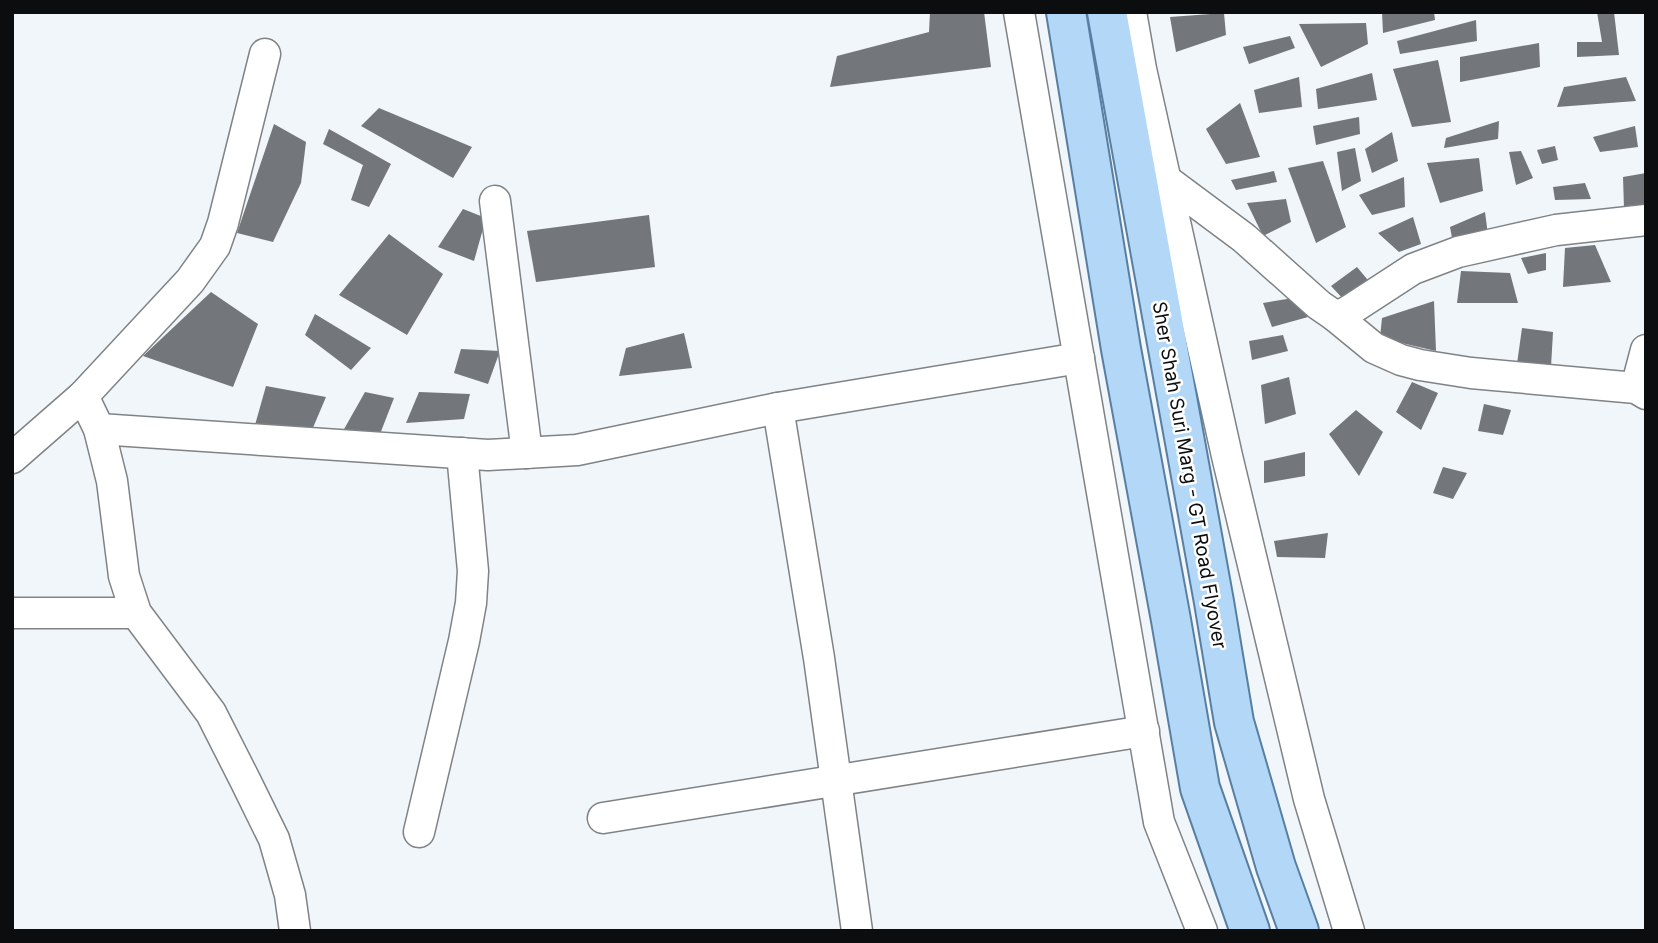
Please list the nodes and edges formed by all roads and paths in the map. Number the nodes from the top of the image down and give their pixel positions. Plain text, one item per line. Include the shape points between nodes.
1 (1019, 12) edge
2 (1066, 12) edge
3 (1107, 12) edge
4 (1131, 12) edge
5 (265, 54) dead end
6 (1166, 180) junction
7 (495, 201) dead end
8 (1646, 220) edge
9 (1335, 316) junction
10 (1646, 350) edge
11 (1079, 358) junction
12 (1641, 391) edge
13 (83, 396) junction
14 (778, 408) junction
15 (99, 429) junction
16 (462, 453) junction
17 (527, 453) junction
18 (12, 458) edge
19 (12, 612) edge
20 (136, 613) junction
21 (1144, 731) junction
22 (836, 781) junction
23 (603, 818) dead end
24 (419, 832) dead end
25 (295, 931) edge
26 (857, 931) edge
27 (1202, 931) edge
28 (1250, 931) edge
29 (1299, 931) edge
30 (1349, 931) edge

1 - 11 street
2 - 28 main road via 1200,788
3 - 29 main road, Sher Shah Suri Marg - GT Road Flyover via 1234,722
4 - 6 street
5 - 13 street via 215,246 190,281
6 - 9 street via 1244,238
6 - 30 street via 1306,786
7 - 17 street
8 - 9 street via 1556,230 1458,252 1412,269
9 - 12 street via 1374,348 1420,365
10 - 12 street
11 - 14 street
11 - 21 street
13 - 15 street
13 - 18 street
14 - 17 street via 577,450
14 - 22 street
15 - 16 street
15 - 20 street via 112,481 124,576
16 - 17 street
16 - 24 street via 473,571 471,603
19 - 20 street
20 - 25 street via 211,713 274,839
21 - 22 street
21 - 27 street via 1159,822
22 - 23 street
22 - 26 street

